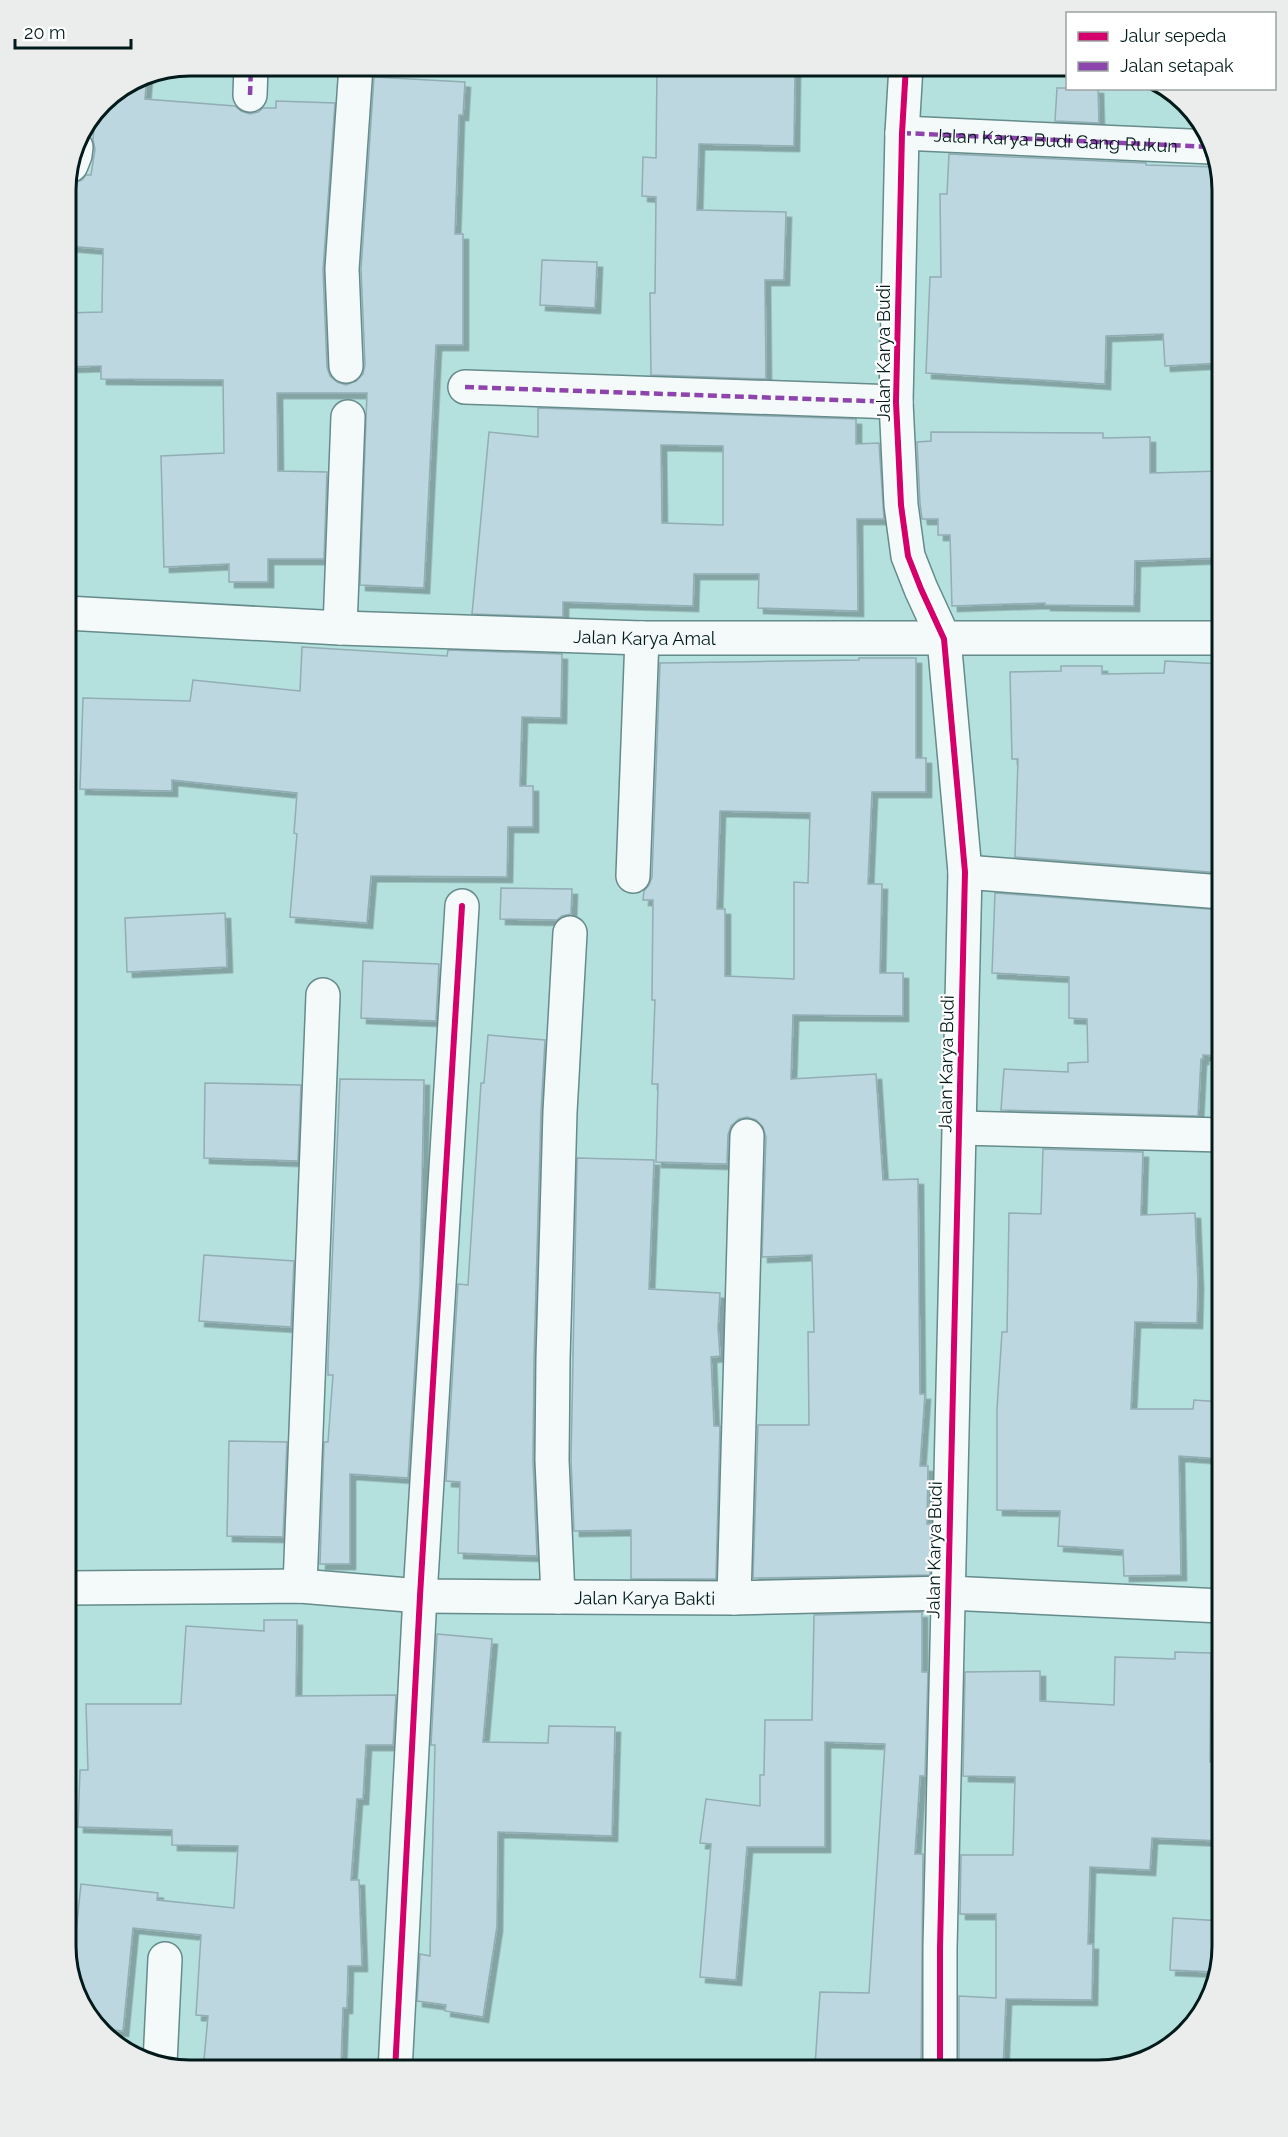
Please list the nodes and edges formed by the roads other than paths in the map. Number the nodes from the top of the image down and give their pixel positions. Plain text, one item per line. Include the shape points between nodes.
1 (355, 77) edge
2 (905, 77) edge
3 (902, 132) junction
4 (1202, 147) edge
5 (346, 366) dead end
6 (465, 387) dead end
7 (896, 402) junction
8 (348, 417) dead end
9 (77, 614) edge
10 (340, 628) junction
11 (642, 638) junction
12 (1212, 638) edge
13 (944, 639) junction
14 (965, 872) junction
15 (633, 876) dead end
16 (1212, 891) edge
17 (462, 906) dead end
18 (570, 933) dead end
19 (323, 995) dead end
20 (960, 1128) junction
21 (1212, 1135) edge
22 (747, 1136) dead end
23 (300, 1586) junction
24 (76, 1588) edge
25 (948, 1593) junction
26 (420, 1596) junction
27 (558, 1597) junction
28 (734, 1598) junction
29 (1212, 1606) edge
30 (165, 1959) dead end
31 (160, 2056) edge
32 (396, 2060) edge
33 (940, 2060) edge

1 - 5 street via 342,269
2 - 3 street, Jalan Karya Budi
3 - 4 street, Jalan Karya Budi Gang Rukun
3 - 7 street, Jalan Karya Budi
6 - 7 street
7 - 13 street, Jalan Karya Budi via 901,505 908,556
8 - 10 street
9 - 10 street, Jalan Karya Amal
10 - 11 street, Jalan Karya Amal
11 - 13 street, Jalan Karya Amal
11 - 15 street
12 - 13 street, Jalan Karya Amal
13 - 14 street, Jalan Karya Budi
14 - 16 street
14 - 20 street, Jalan Karya Budi
17 - 26 street
18 - 27 street via 553,1359 552,1460
19 - 23 street
20 - 21 street
20 - 25 street, Jalan Karya Budi
22 - 28 street
23 - 24 street, Jalan Karya Bakti
23 - 26 street, Jalan Karya Bakti
25 - 28 street, Jalan Karya Bakti
25 - 29 street, Jalan Karya Bakti
25 - 33 street, Jalan Karya Budi
26 - 27 street, Jalan Karya Bakti
26 - 32 street
27 - 28 street, Jalan Karya Bakti
30 - 31 street

